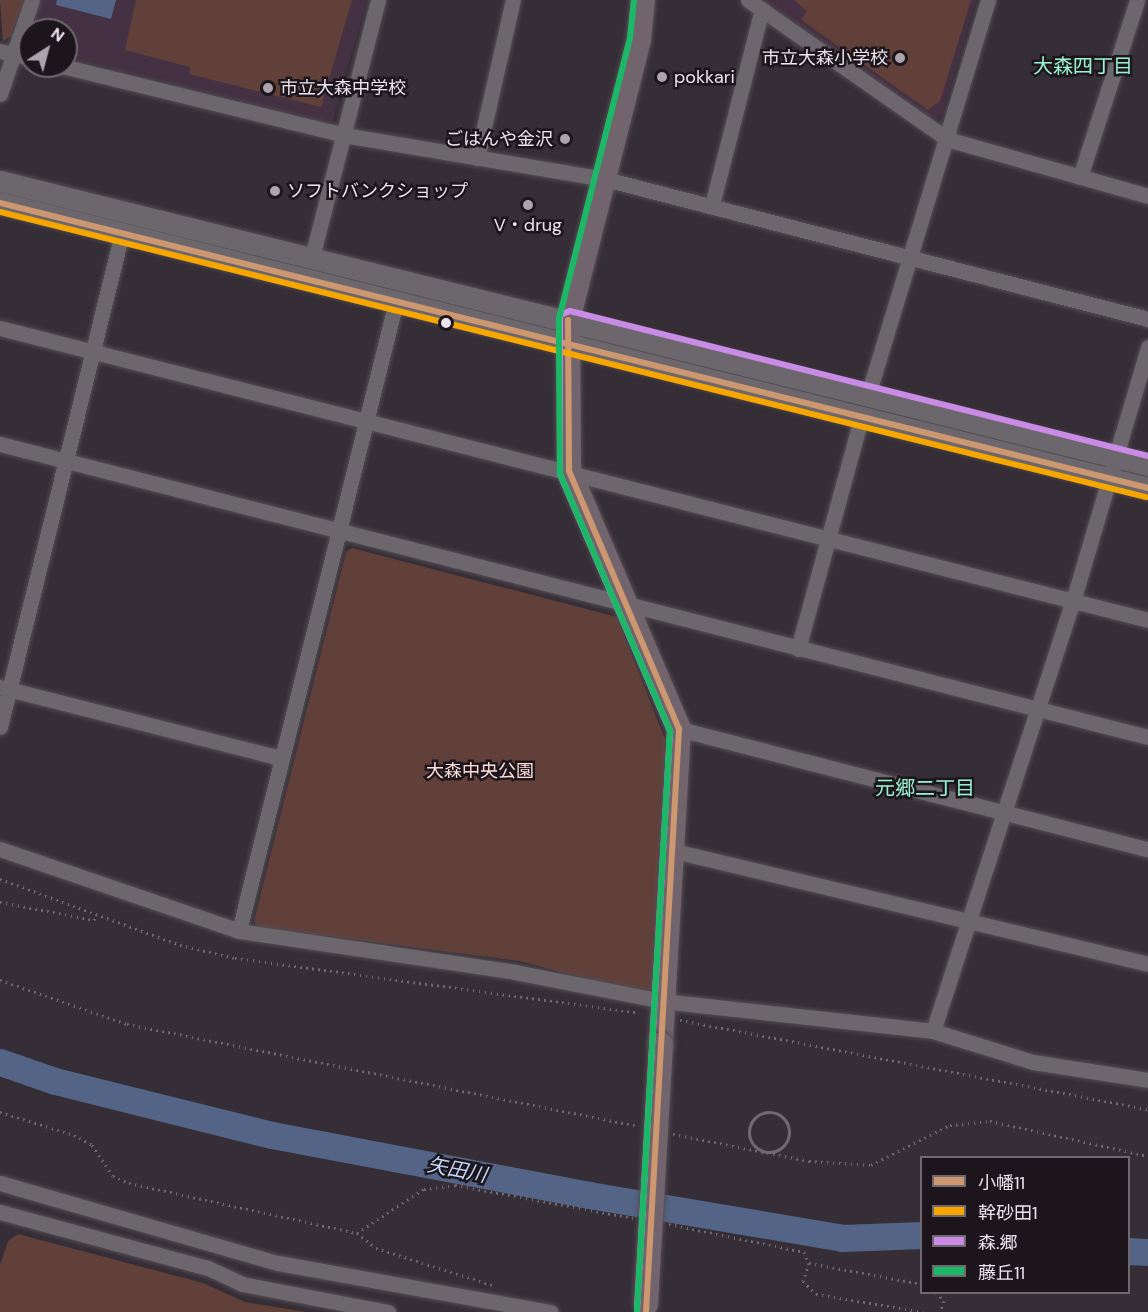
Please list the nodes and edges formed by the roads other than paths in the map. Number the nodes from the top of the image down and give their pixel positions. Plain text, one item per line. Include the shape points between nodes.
1 (32, 0) edge
2 (378, 0) edge
3 (513, 0) edge
4 (643, 0) edge
5 (748, 0) edge
6 (988, 0) edge
7 (1137, 0) edge
8 (762, 9) junction
9 (7, 52) edge
10 (78, 70) edge
11 (0, 94) edge
12 (344, 135) junction
13 (947, 139) junction
14 (477, 158) junction
15 (1080, 177) junction
16 (605, 179) junction
17 (0, 181) edge
18 (1148, 196) edge
19 (0, 203) edge
20 (712, 205) junction
21 (122, 233) junction
22 (312, 257) junction
23 (906, 259) junction
24 (396, 302) junction
25 (1148, 319) edge
26 (0, 328) edge
27 (568, 331) junction
28 (1148, 347) edge
29 (95, 352) junction
30 (865, 405) junction
31 (367, 422) junction
32 (0, 444) edge
33 (68, 460) junction
34 (1148, 465) edge
35 (1113, 468) junction
36 (569, 471) junction
37 (1148, 488) edge
38 (340, 531) junction
39 (827, 537) junction
40 (1073, 601) junction
41 (623, 606) junction
42 (1148, 620) edge
43 (798, 649) junction
44 (4, 688) edge
45 (1037, 710) junction
46 (0, 727) edge
47 (679, 729) junction
48 (1148, 736) edge
49 (281, 758) junction
50 (1000, 815) junction
51 (0, 849) edge
52 (1148, 849) edge
53 (670, 850) junction
54 (968, 920) junction
55 (239, 932) junction
56 (1148, 964) edge
57 (663, 1009) junction
58 (933, 1031) junction
59 (1148, 1080) edge
60 (0, 1183) edge
61 (1, 1217) edge
62 (646, 1308) edge
63 (371, 1310) edge
64 (388, 1312) edge
65 (551, 1312) edge

1 - 9 street
2 - 12 street
3 - 14 street
4 - 16 main road via 639,40
5 - 8 street
6 - 13 street
7 - 15 street
8 - 13 street
8 - 20 street
9 - 11 street
10 - 12 street
12 - 14 street
12 - 22 street
13 - 15 street
13 - 23 street
14 - 16 street
15 - 18 street
16 - 20 street
16 - 27 main road
17 - 22 street
19 - 21 street
20 - 23 street
21 - 24 street
21 - 29 street
22 - 27 street
23 - 25 street
23 - 30 street
24 - 27 street
24 - 31 street
26 - 29 street
27 - 30 street
27 - 36 main road
28 - 35 street
29 - 31 street
29 - 33 street
30 - 35 street
30 - 39 street
31 - 36 street
31 - 38 street
32 - 33 street
33 - 38 street
33 - 44 street
34 - 35 street
35 - 37 street
35 - 40 street
36 - 39 street
36 - 41 main road
38 - 41 street
38 - 49 street
39 - 40 street
39 - 43 street
40 - 42 street
40 - 45 street
41 - 43 street
41 - 47 main road
43 - 45 street
44 - 46 street
44 - 49 street
45 - 48 street
45 - 50 street
47 - 50 street
47 - 53 main road
49 - 55 street
50 - 52 street
50 - 54 street
51 - 55 street
53 - 54 street
53 - 57 main road
54 - 56 street
54 - 58 street
55 - 57 street via 515,972
57 - 58 street
57 - 62 main road, bridge
58 - 59 street via 1033,1062
60 - 65 street via 299,1268
61 - 63 street via 207,1268 242,1284
63 - 64 street

